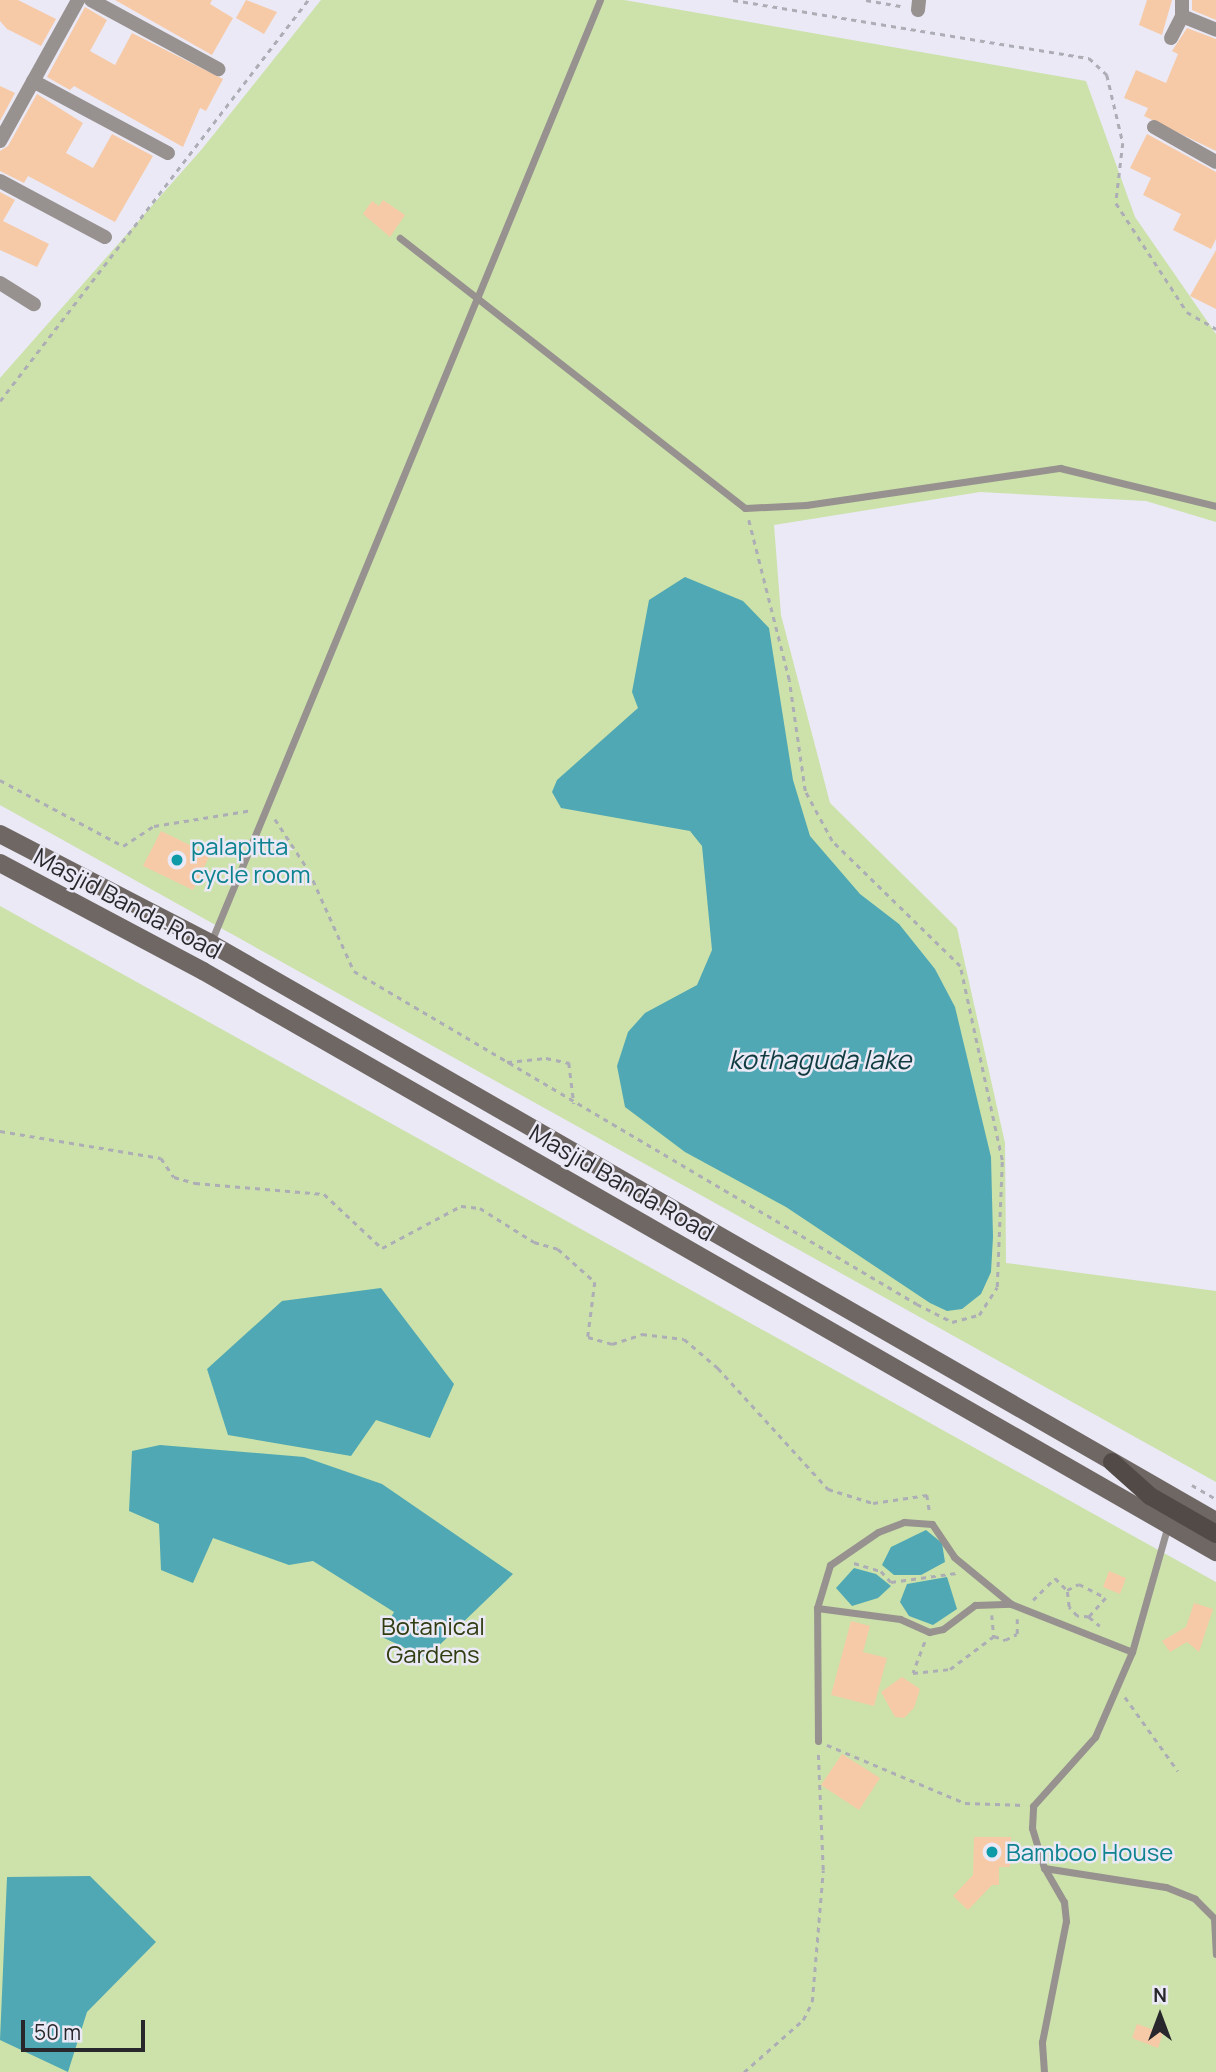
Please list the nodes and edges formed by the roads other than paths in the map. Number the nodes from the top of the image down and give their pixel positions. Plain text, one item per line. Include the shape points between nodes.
1 (78, 0) edge
2 (91, 0) edge
3 (600, 0) edge
4 (1182, 0) edge
5 (1182, 16) junction
6 (1216, 30) edge
7 (1171, 38) dead end
8 (218, 69) dead end
9 (33, 81) junction
10 (1154, 127) dead end
11 (0, 141) edge
12 (168, 153) dead end
13 (1216, 162) edge
14 (0, 181) edge
15 (105, 237) dead end
16 (400, 238) dead end
17 (0, 283) edge
18 (477, 298) junction
19 (34, 303) dead end
20 (1216, 506) edge
21 (0, 834) edge
22 (0, 863) edge
23 (210, 943) junction
24 (1112, 1462) junction
25 (1216, 1521) edge
26 (1168, 1525) junction
27 (1216, 1534) edge
28 (1216, 1552) edge
29 (1011, 1604) junction
30 (817, 1608) junction
31 (1132, 1652) junction
32 (818, 1741) road end
33 (1044, 1868) junction
34 (1216, 1954) edge
35 (1044, 2072) edge

1 - 9 street
2 - 8 street
3 - 18 lane
4 - 5 street
5 - 6 street
5 - 7 street
9 - 11 street
9 - 12 street
10 - 13 street
14 - 15 street
16 - 18 lane
17 - 19 street
18 - 20 lane via 745,508 806,505 1060,468
18 - 23 lane
21 - 23 main road, Masjid Banda Road
22 - 26 main road, Masjid Banda Road via 203,971
23 - 24 main road, Masjid Banda Road
24 - 25 main road, Masjid Banda Road
24 - 27 main road via 1150,1496
26 - 28 main road, Masjid Banda Road
26 - 31 lane
29 - 30 lane via 994,1608 975,1605 943,1629 929,1632 900,1619
29 - 30 lane via 970,1570 932,1524 895,1525 838,1559 830,1565
29 - 31 lane
30 - 32 lane
31 - 33 lane via 1095,1737 1033,1806 1032,1828
33 - 34 lane via 1166,1887 1195,1899 1214,1918
33 - 35 lane via 1064,1902 1066,1921 1042,2042

